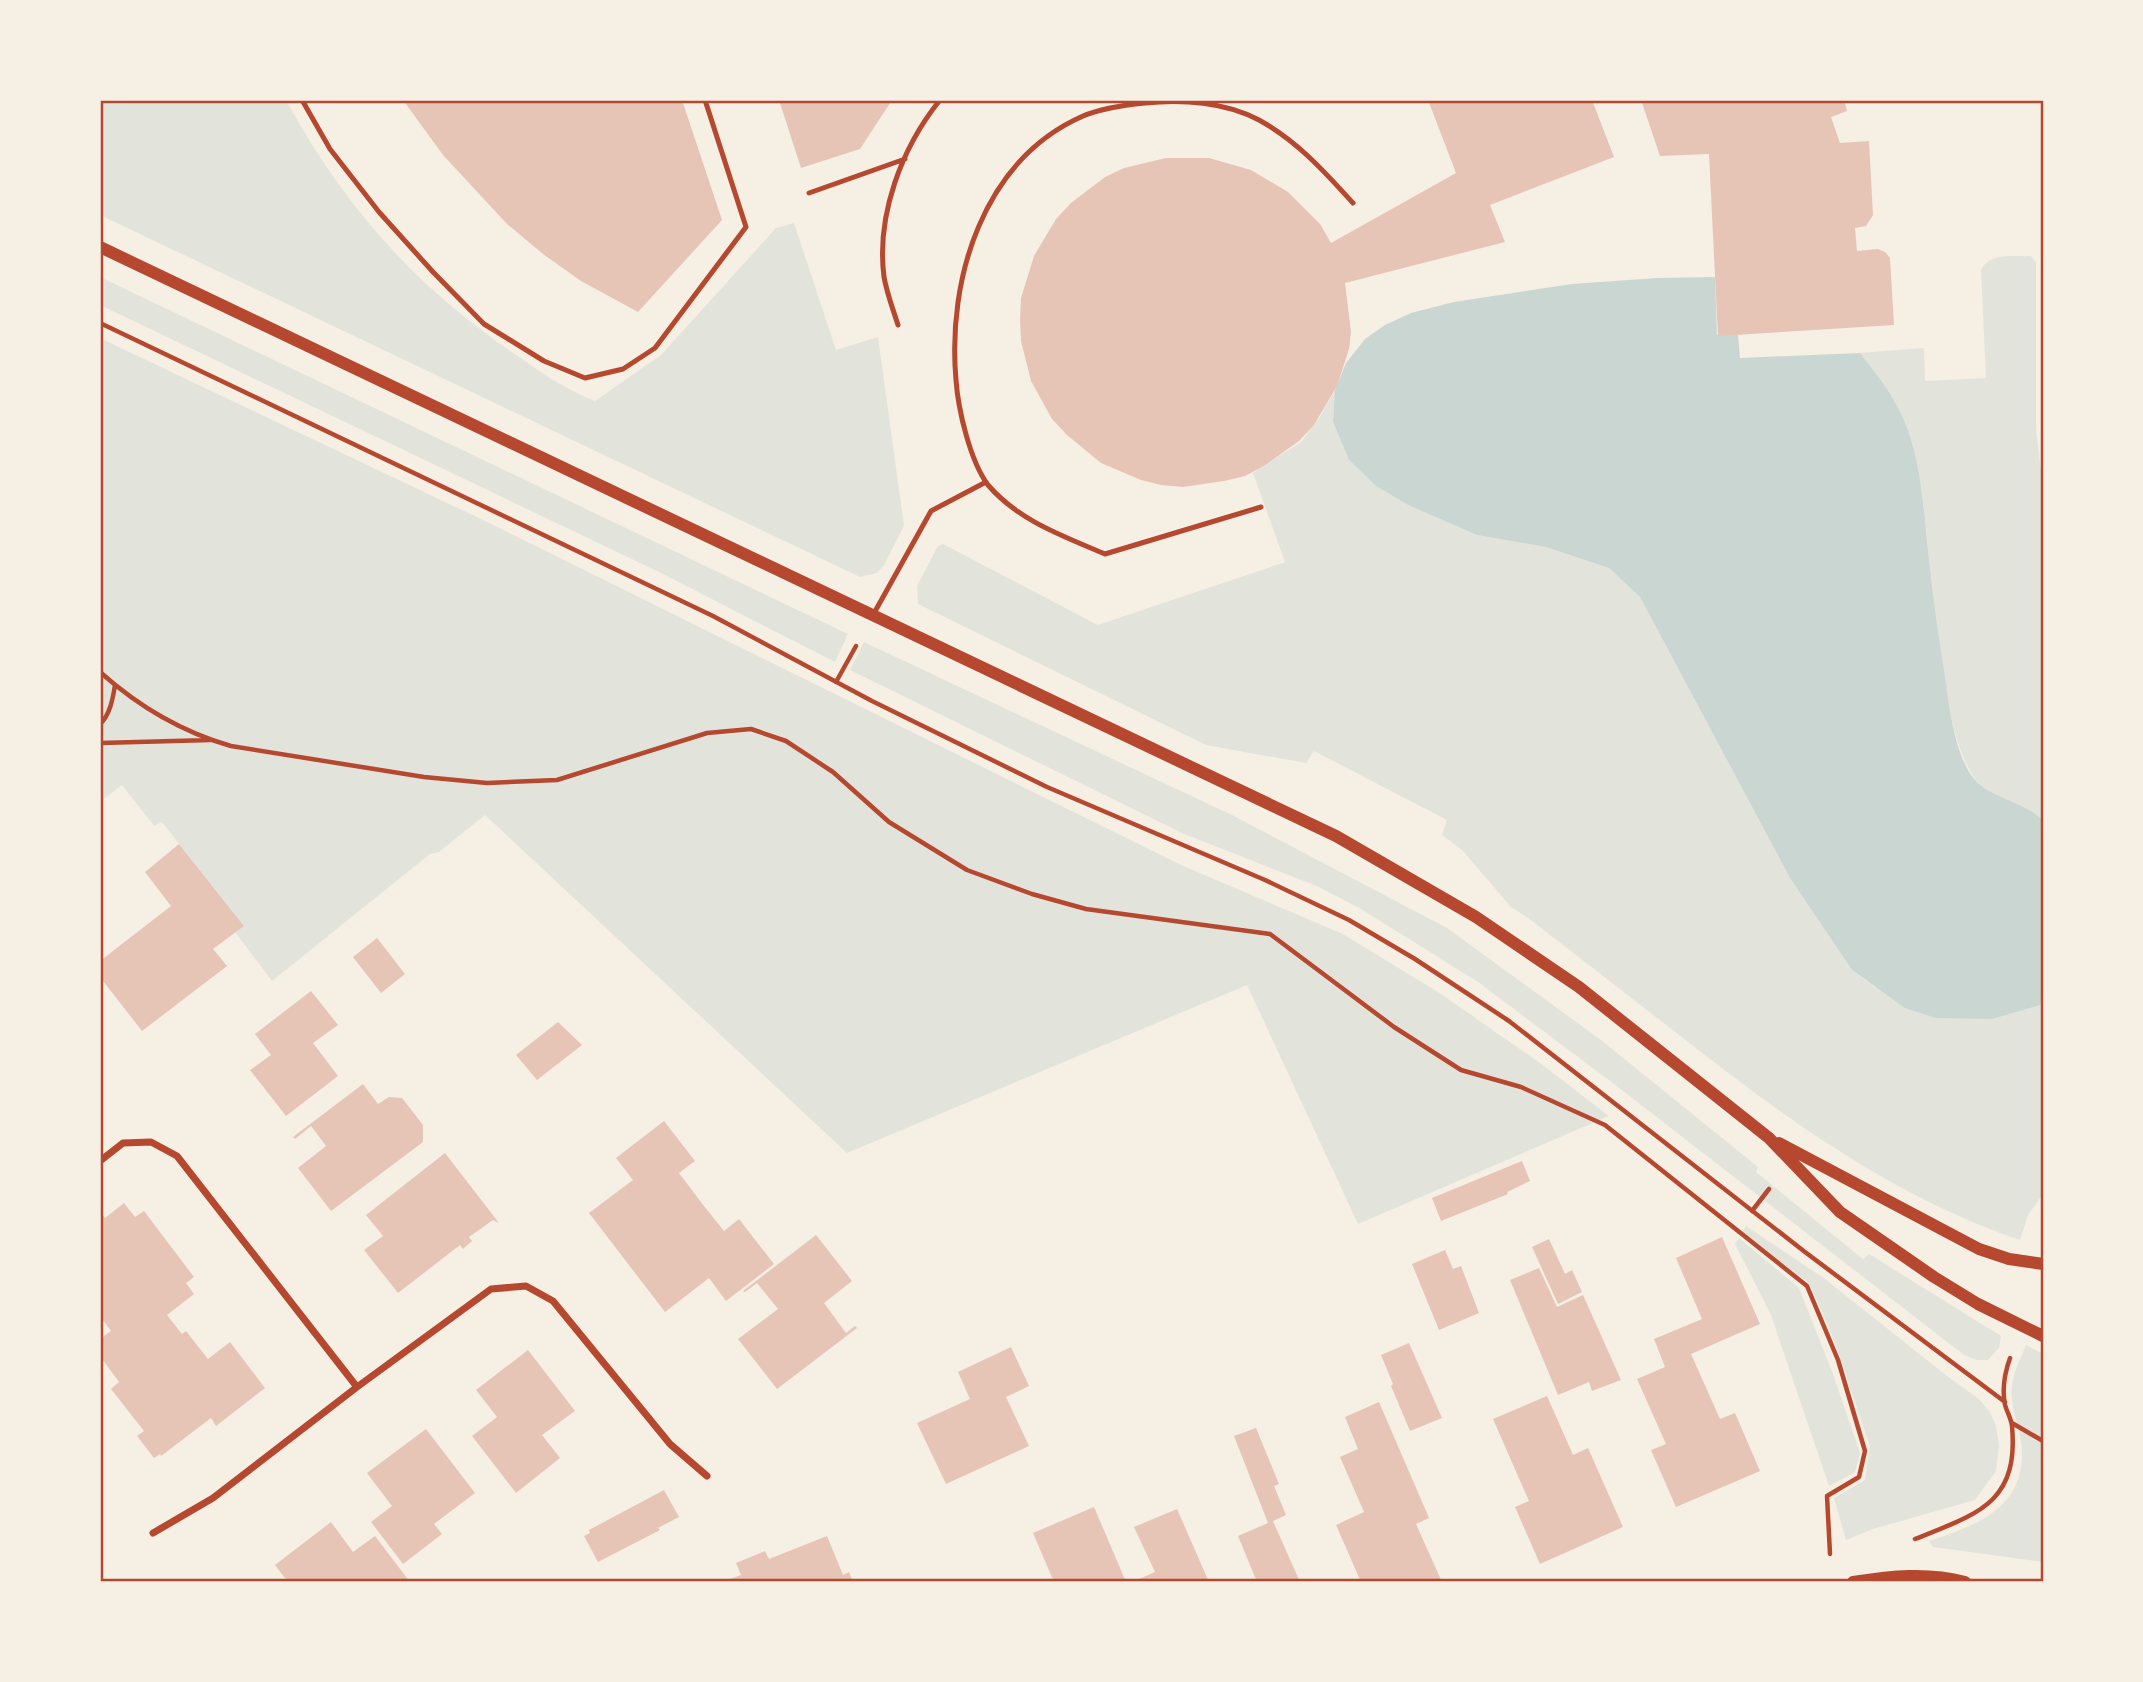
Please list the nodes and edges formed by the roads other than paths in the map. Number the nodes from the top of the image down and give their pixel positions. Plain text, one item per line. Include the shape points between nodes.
1 (302, 100) edge
2 (705, 100) edge
3 (940, 100) edge
4 (1160, 101) edge
5 (905, 159) junction
6 (809, 193) dead end
7 (1353, 203) dead end
8 (100, 247) edge
9 (898, 324) dead end
10 (986, 482) junction
11 (1261, 507) dead end
12 (873, 615) junction
13 (1769, 1138) junction
14 (100, 1161) edge
15 (2043, 1264) edge
16 (2043, 1336) edge
17 (357, 1387) junction
18 (707, 1476) dead end
19 (153, 1533) dead end
20 (1853, 1582) edge
21 (1965, 1582) edge

1 - 2 lane via 330,149 379,212 484,324 544,361 585,378 623,369 655,348 746,227
3 - 5 lane
4 - 7 lane via 1227,108 1256,118 1310,156
4 - 10 lane via 1084,116 1057,131 1010,173 974,233 956,309 953,352 962,423
5 - 6 lane
5 - 9 lane via 890,201 883,254 886,288
8 - 12 street
10 - 11 lane via 1032,522 1105,554
10 - 12 lane via 931,511
12 - 13 street via 1336,835 1465,910 1579,988
13 - 15 street via 1979,1249
13 - 16 street via 1840,1212 1978,1304
14 - 17 street via 123,1143 151,1142 177,1156
17 - 18 street via 491,1289 526,1286 553,1301 670,1444
17 - 19 street via 214,1497
20 - 21 street via 1918,1575

